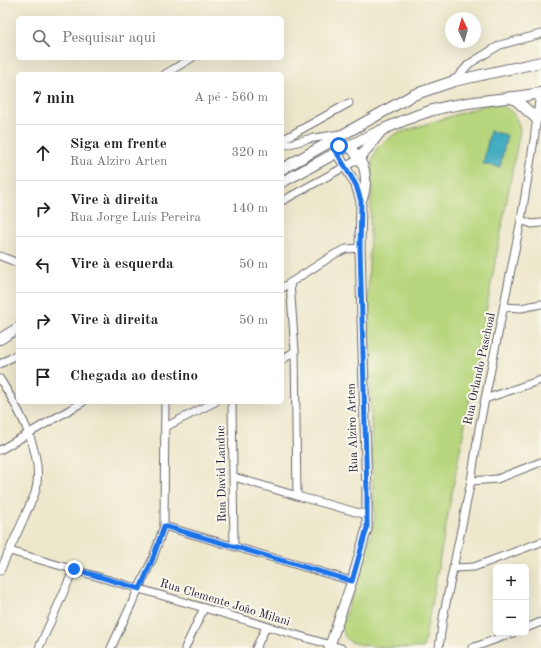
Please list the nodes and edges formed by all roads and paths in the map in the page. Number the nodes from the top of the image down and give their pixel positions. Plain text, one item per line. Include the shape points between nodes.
1 (541, 34) edge
2 (189, 60) edge
3 (541, 62) edge
4 (168, 72) edge
5 (454, 81) junction
6 (541, 90) edge
7 (510, 97) junction
8 (349, 103) dead end
9 (536, 118) junction
10 (382, 129) junction
11 (344, 134) junction
12 (284, 139) edge
13 (538, 140) edge
14 (284, 146) edge
15 (322, 146) junction
16 (350, 146) junction
17 (338, 150) junction
18 (359, 159) junction
19 (346, 167) junction
20 (284, 168) edge
21 (284, 181) edge
22 (284, 201) edge
23 (361, 201) junction
24 (521, 220) junction
25 (541, 223) edge
26 (360, 248) junction
27 (0, 256) edge
28 (16, 262) edge
29 (290, 283) junction
30 (284, 287) edge
31 (541, 304) edge
32 (504, 307) junction
33 (16, 329) edge
34 (0, 339) edge
35 (295, 351) junction
36 (16, 355) edge
37 (284, 359) edge
38 (0, 364) edge
39 (0, 379) edge
40 (541, 380) edge
41 (485, 399) junction
42 (80, 404) edge
43 (165, 404) edge
44 (211, 404) edge
45 (232, 404) edge
46 (165, 427) junction
47 (29, 433) junction
48 (0, 450) edge
49 (541, 462) edge
50 (234, 477) junction
51 (470, 481) junction
52 (296, 496) junction
53 (367, 515) junction
54 (164, 526) junction
55 (541, 542) edge
56 (234, 546) junction
57 (10, 551) junction
58 (454, 568) junction
59 (74, 569) junction
60 (0, 571) edge
61 (352, 581) junction
62 (140, 589) junction
63 (204, 608) junction
64 (541, 622) edge
65 (266, 627) junction
66 (529, 627) edge
67 (505, 636) edge
68 (329, 646) edge
69 (39, 648) edge
70 (111, 648) edge
71 (185, 648) edge
72 (256, 648) edge
73 (341, 648) edge
74 (439, 648) edge
75 (472, 648) edge

1 - 5 street via 500,45 469,64
2 - 4 street
3 - 5 main road
5 - 11 main road via 412,96
6 - 7 main road
6 - 9 street, Rua Orlando Paschoal
7 - 9 main road
7 - 10 main road via 433,110
8 - 12 street
9 - 13 street, Rua Orlando Paschoal
10 - 16 main road
10 - 18 main road
11 - 14 street
11 - 15 main road
11 - 17 main road
13 - 24 street, Rua Orlando Paschoal
15 - 17 main road
15 - 20 main road
16 - 17 main road
16 - 18 street, Rua Alziro Arten
17 - 19 street, Rua Alziro Arten
17 - 21 main road
18 - 19 street
18 - 23 street, Rua Alziro Arten via 364,167 366,186
19 - 22 street
19 - 23 street, Rua Alziro Arten
23 - 26 street, Rua Alziro Arten
24 - 25 street via 532,224
24 - 32 street, Rua Orlando Paschoal
26 - 29 street via 346,249 334,254
26 - 53 street, Rua Alziro Arten
27 - 28 street
29 - 30 street
29 - 35 street
31 - 32 street via 521,308
32 - 41 street, Rua Orlando Paschoal
33 - 34 main road
35 - 37 street
35 - 52 street
36 - 38 street
39 - 47 street
40 - 41 street
41 - 51 street, Rua Orlando Paschoal
42 - 47 street
43 - 46 street
44 - 46 street
45 - 50 street, Rua David Landuc
46 - 54 street
47 - 48 street
47 - 57 street via 37,473 35,492
49 - 51 street via 497,479
50 - 52 street
50 - 56 street, Rua David Landuc
51 - 58 street, Rua Orlando Paschoal
52 - 53 street
53 - 61 street, Rua Alziro Arten via 367,528
54 - 56 street
54 - 62 street
55 - 58 street via 474,567
56 - 61 street
57 - 59 street, Rua Clemente João Milani
57 - 60 street
58 - 74 street, Rua Orlando Paschoal
59 - 62 street, Rua Clemente João Milani
59 - 69 street
61 - 68 street, Rua Alziro Arten
62 - 63 street, Rua Clemente João Milani
62 - 70 street
63 - 65 street, Rua Clemente João Milani
63 - 71 street
64 - 66 street
65 - 68 street, Rua Clemente João Milani
65 - 72 street
67 - 75 street
68 - 73 street, Rua Clemente João Milani

